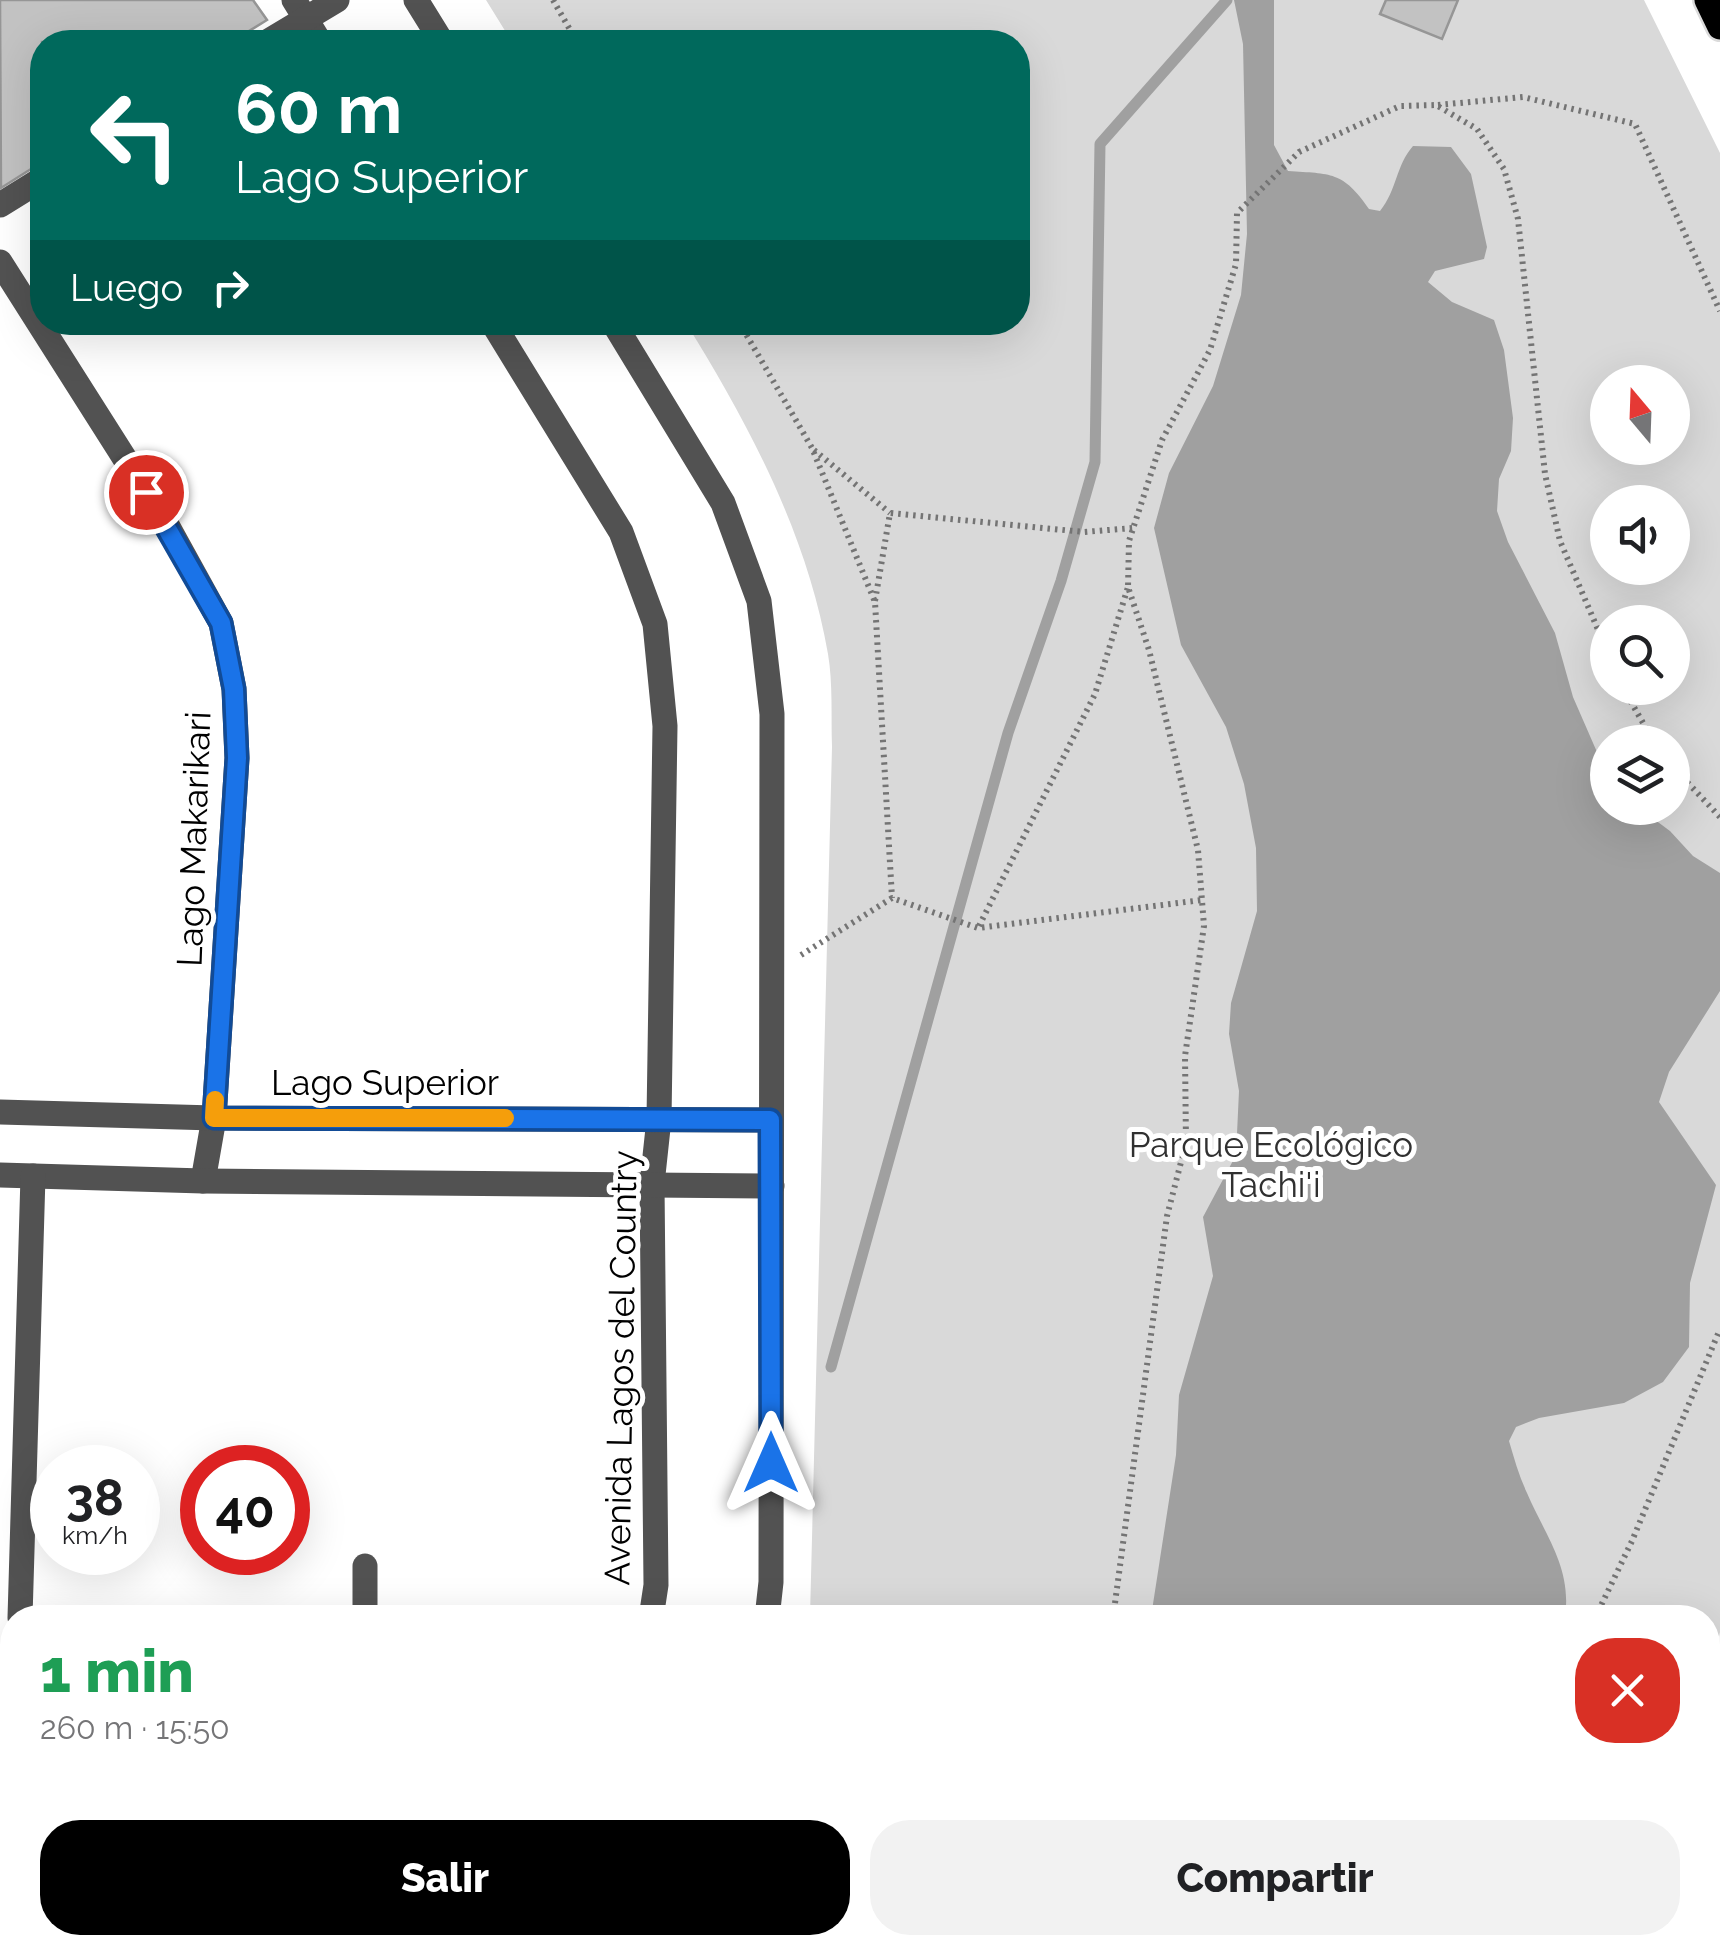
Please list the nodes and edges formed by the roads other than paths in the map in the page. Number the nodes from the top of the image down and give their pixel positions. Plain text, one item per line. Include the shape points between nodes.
1 (337, 0) edge
2 (416, 0) edge
3 (1707, 0) edge
4 (300, 10) edge
5 (1720, 27) edge
6 (279, 30) edge
7 (435, 30) edge
8 (30, 186) edge
9 (0, 205) edge
10 (0, 262) edge
11 (30, 309) edge
12 (47, 335) edge
13 (500, 335) edge
14 (621, 335) edge
15 (0, 1112) edge
16 (214, 1118) junction
17 (660, 1119) junction
18 (770, 1120) junction
19 (0, 1175) edge
20 (34, 1176) junction
21 (203, 1181) junction
22 (652, 1184) junction
23 (772, 1186) junction
24 (365, 1566) dead end
25 (20, 1605) edge
26 (365, 1605) edge
27 (654, 1605) edge
28 (768, 1605) edge

1 - 4 street
2 - 7 street
3 - 5 main road
4 - 6 street
8 - 9 street
10 - 11 street, Lago Makarikari
12 - 16 street, Lago Makarikari via 168,525 221,623 234,689 237,758
13 - 17 street, Avenida Lagos del Country via 621,532 655,624 665,726
14 - 18 street via 724,502 758,601 772,714
15 - 16 street, Lago Superior
16 - 17 street, Lago Superior
16 - 21 street, Lago Makarikari
17 - 18 street, Lago Superior
17 - 22 street, Avenida Lagos del Country
18 - 23 street
19 - 20 street
20 - 21 street
20 - 25 street
21 - 22 street
22 - 23 street
22 - 27 street, Avenida Lagos del Country
23 - 28 street
24 - 26 street

